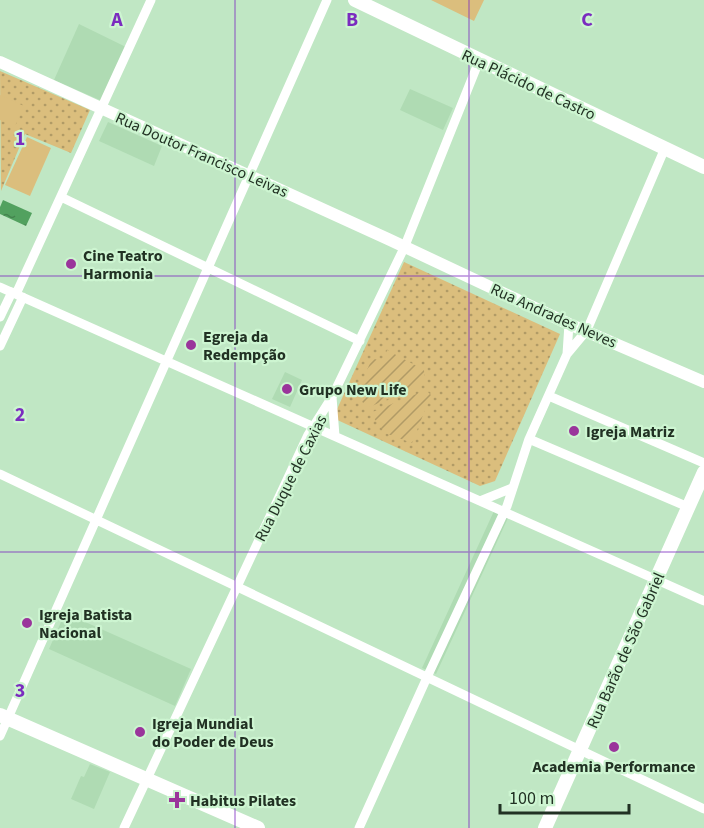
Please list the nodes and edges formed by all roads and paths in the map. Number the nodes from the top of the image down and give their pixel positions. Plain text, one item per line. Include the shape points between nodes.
1 (151, 0) edge
2 (327, 0) edge
3 (355, 0) edge
4 (479, 61) junction
5 (0, 62) edge
6 (102, 109) junction
7 (665, 148) junction
8 (704, 167) edge
9 (250, 175) junction
10 (61, 197) junction
11 (404, 248) junction
12 (209, 268) junction
13 (0, 287) edge
14 (17, 294) junction
15 (0, 317) edge
16 (569, 324) junction
17 (587, 330) junction
18 (360, 340) junction
19 (0, 346) edge
20 (567, 354) junction
21 (167, 361) junction
22 (704, 382) edge
23 (549, 396) junction
24 (332, 397) junction
25 (313, 426) junction
26 (335, 436) junction
27 (529, 439) junction
28 (704, 464) edge
29 (704, 472) edge
30 (0, 474) edge
31 (512, 488) junction
32 (480, 501) junction
33 (688, 507) junction
34 (504, 512) junction
35 (96, 521) junction
36 (656, 580) junction
37 (237, 586) junction
38 (704, 601) edge
39 (426, 678) junction
40 (4, 716) edge
41 (0, 736) edge
42 (580, 752) junction
43 (147, 780) junction
44 (704, 809) edge
45 (124, 828) edge
46 (258, 828) edge
47 (358, 828) edge
48 (545, 828) edge

1 - 6 street
2 - 9 street
3 - 4 main road, Rua Plácido de Castro
4 - 7 main road, Rua Plácido de Castro
4 - 11 street, Rua Duque de Caxias
5 - 6 street, Rua Doutor Francisco Leivas
6 - 9 street, Rua Doutor Francisco Leivas
6 - 10 street
7 - 8 main road, Rua Plácido de Castro
7 - 17 street
9 - 11 street, Rua Doutor Francisco Leivas
9 - 12 street
10 - 12 street
10 - 14 street
11 - 16 street, Rua Andrades Neves
11 - 18 street, Rua Duque de Caxias
12 - 18 street
12 - 21 street
13 - 14 street
14 - 15 street
14 - 19 street
14 - 21 street
16 - 17 street, Rua Andrades Neves
16 - 20 street
17 - 20 street
17 - 22 street, Rua Andrades Neves
18 - 24 street, Rua Duque de Caxias
20 - 23 street
21 - 25 street
21 - 35 street
23 - 27 street
23 - 28 street
24 - 25 street, Rua Duque de Caxias
24 - 26 street
25 - 26 street
25 - 37 street, Rua Duque de Caxias
26 - 32 street
27 - 31 street
27 - 33 street
29 - 33 main road, Rua Barão de São Gabriel
30 - 35 street
31 - 32 street
31 - 34 street
32 - 34 street
33 - 36 main road, Rua Barão de São Gabriel
34 - 36 street
34 - 39 street
35 - 37 street
35 - 40 street
36 - 38 street
36 - 42 main road, Rua Barão de São Gabriel
37 - 39 street
37 - 43 street, Rua Duque de Caxias
39 - 42 street
39 - 47 street
40 - 41 street
40 - 43 main road
42 - 44 street
42 - 48 main road, Rua Barão de São Gabriel
43 - 45 street, Rua Duque de Caxias
43 - 46 main road

